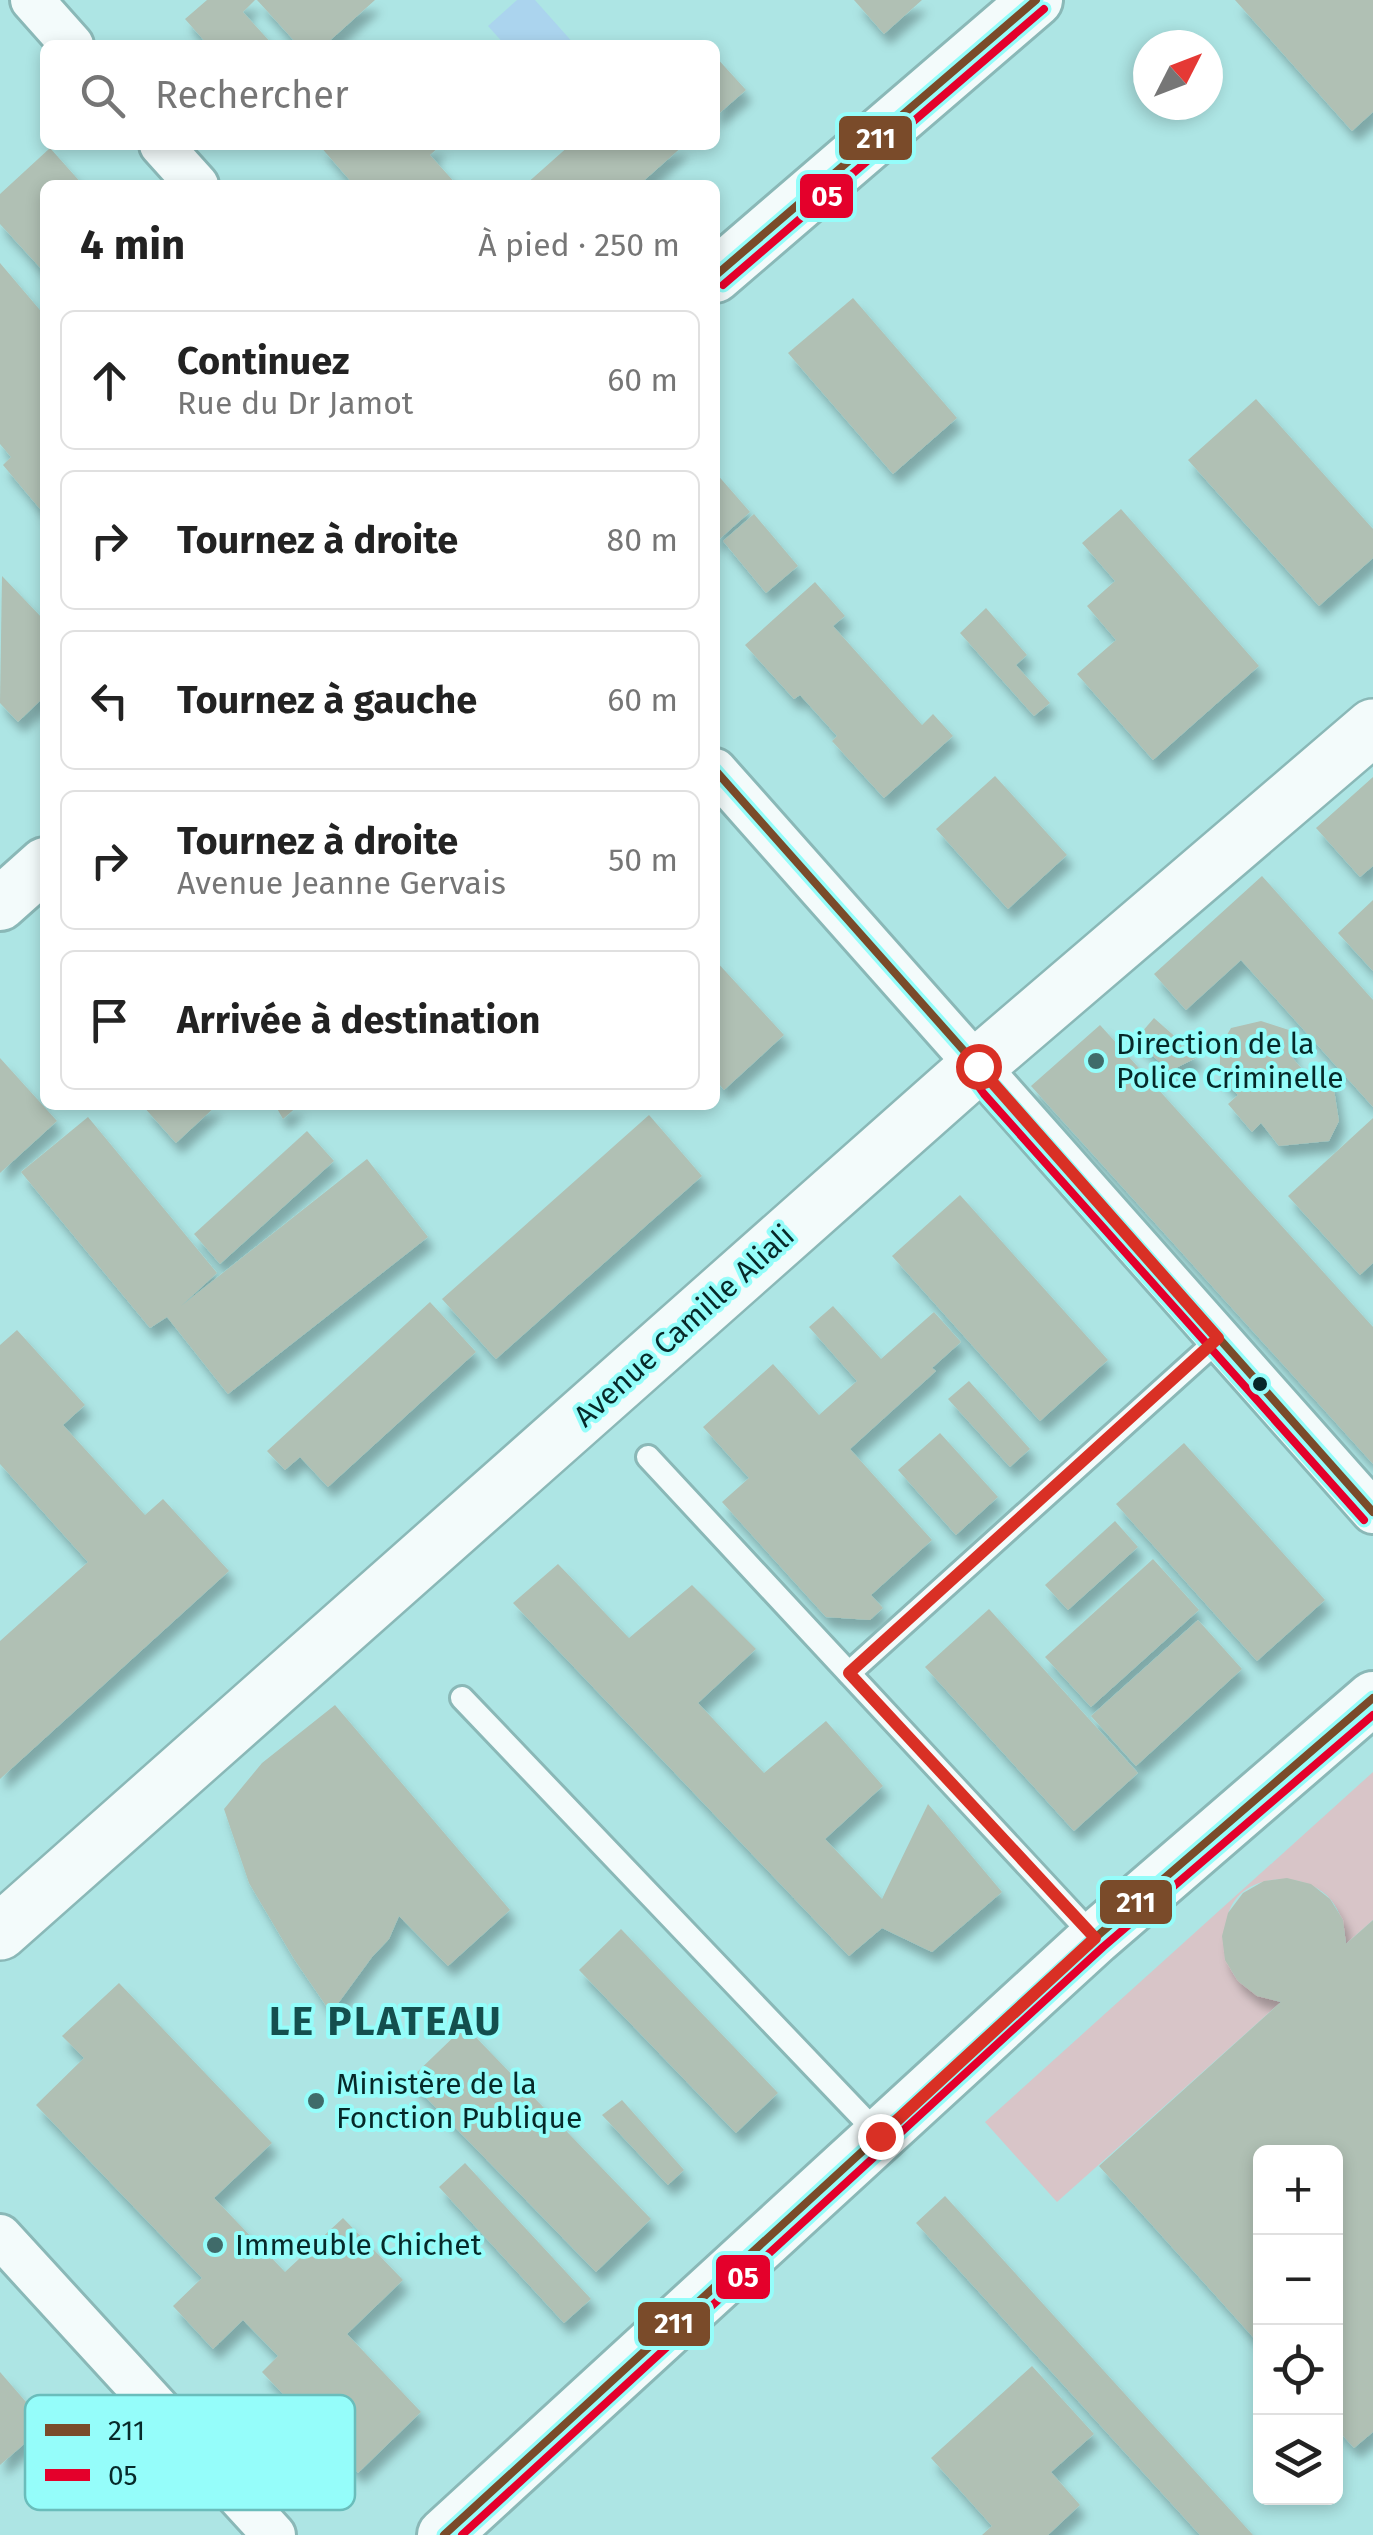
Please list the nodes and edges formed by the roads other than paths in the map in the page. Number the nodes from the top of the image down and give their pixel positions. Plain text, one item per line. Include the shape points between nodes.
1 (32, 0) edge
2 (1036, 0) edge
3 (68, 40) edge
4 (166, 150) edge
5 (192, 180) edge
6 (720, 272) edge
7 (1373, 726) edge
8 (720, 776) edge
9 (40, 868) edge
10 (0, 904) edge
11 (978, 1066) junction
12 (1218, 1338) junction
13 (648, 1456) dead end
14 (1373, 1512) edge
15 (849, 1673) junction
16 (462, 1698) dead end
17 (1373, 1698) edge
18 (0, 1932) edge
19 (1095, 1938) junction
20 (880, 2136) junction
21 (0, 2236) edge
22 (146, 2395) edge
23 (251, 2510) edge
24 (274, 2535) edge
25 (444, 2535) edge

1 - 3 street
2 - 6 street
4 - 5 street
7 - 11 main road, Avenue Camille Aliali
8 - 11 street
9 - 10 street
11 - 12 street
11 - 18 main road, Avenue Camille Aliali
12 - 14 street
12 - 15 lane
13 - 15 lane
15 - 19 lane
16 - 20 lane
17 - 19 street
19 - 20 street
20 - 25 street
21 - 22 street
23 - 24 street

